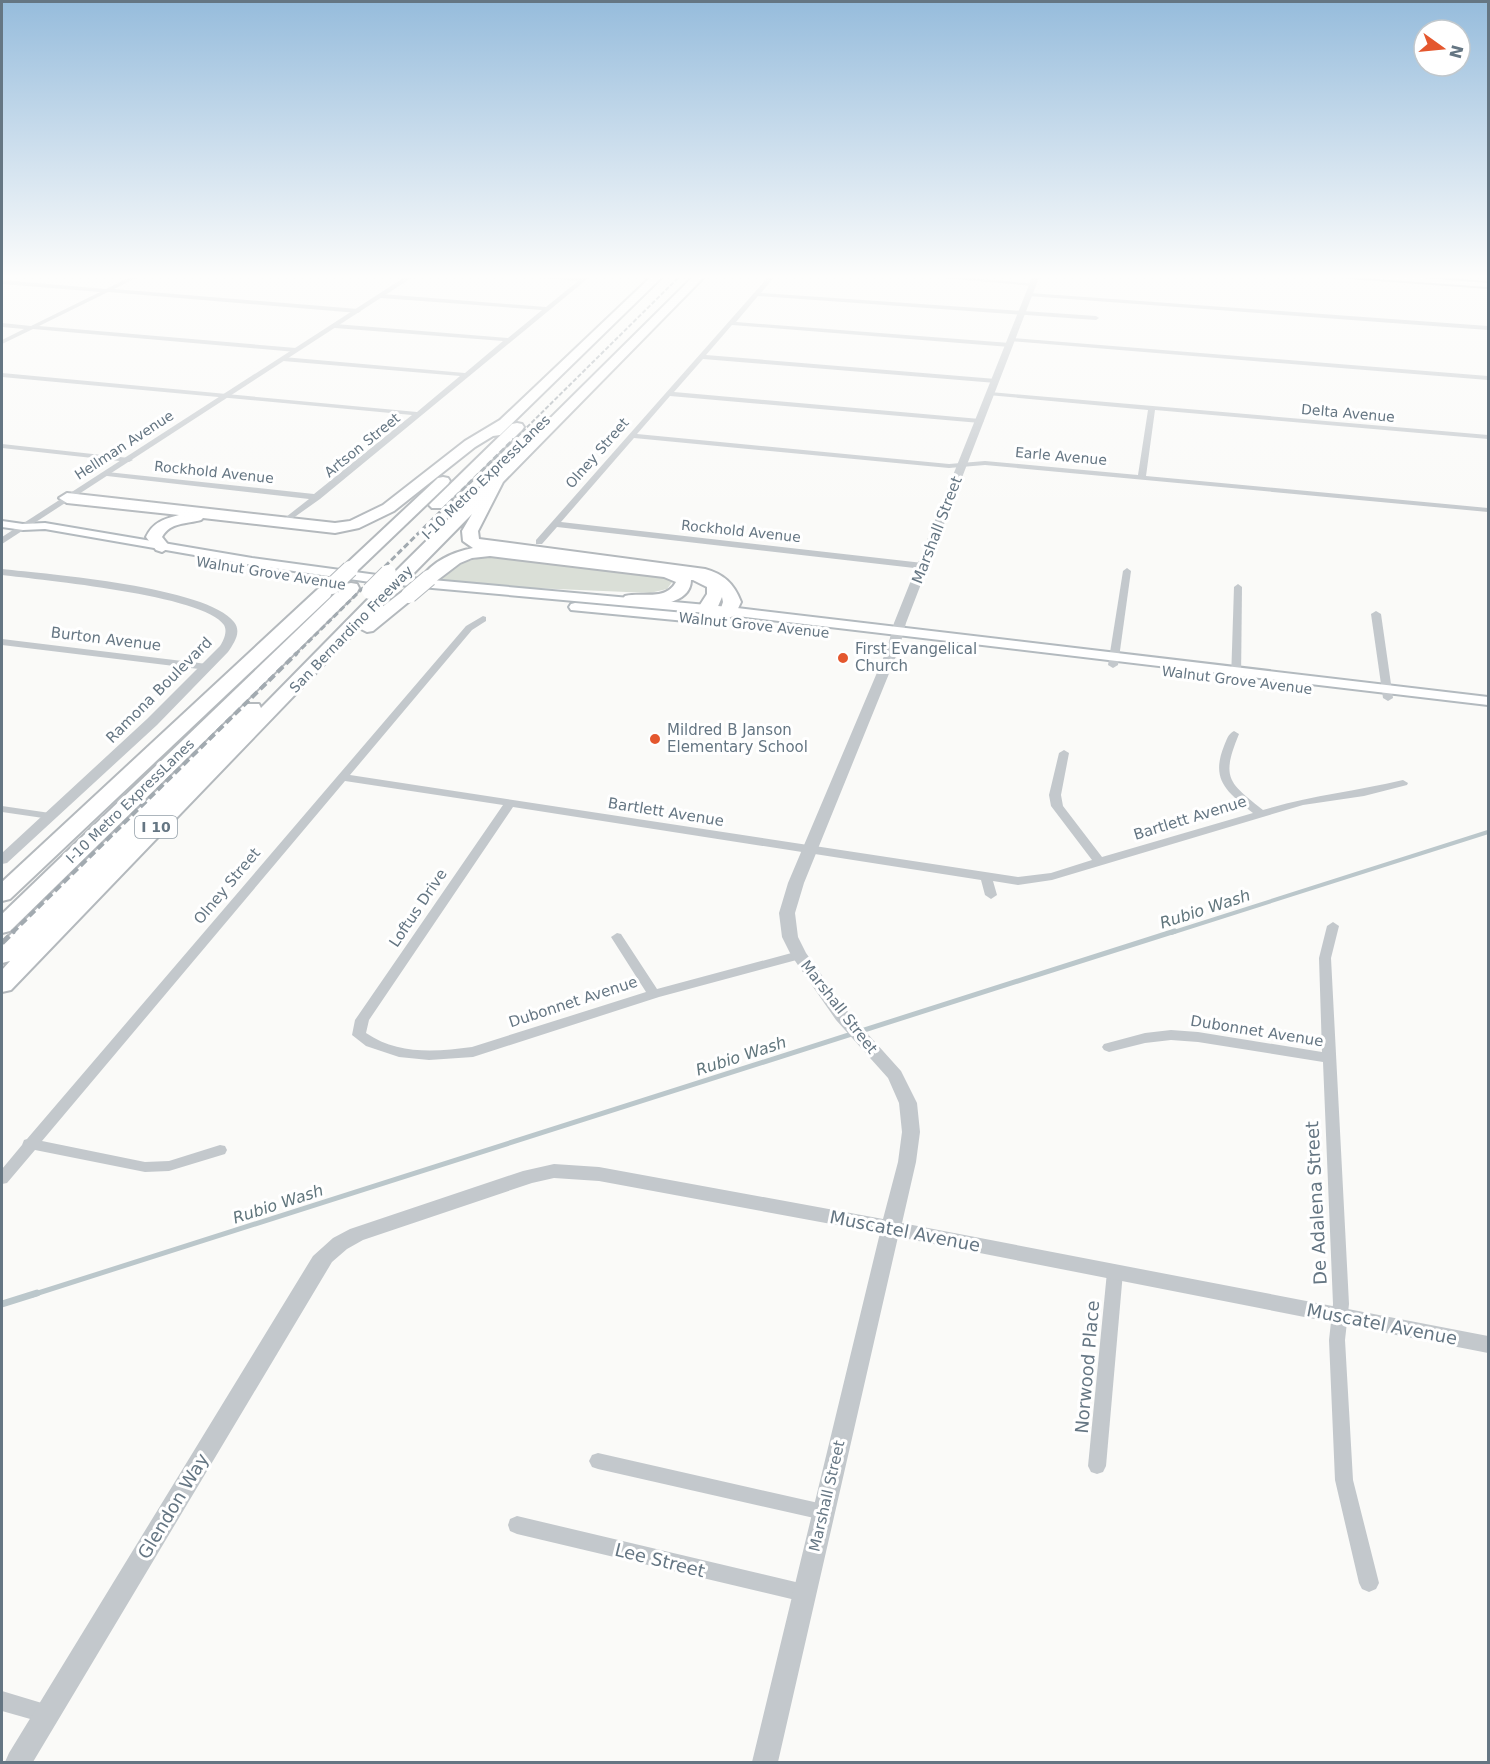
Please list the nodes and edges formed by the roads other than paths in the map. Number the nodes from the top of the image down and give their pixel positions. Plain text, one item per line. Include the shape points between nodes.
1 (489, 357) edge
2 (573, 357) edge
3 (586, 357) edge
4 (607, 357) edge
5 (620, 357) edge
6 (701, 357) edge
7 (705, 357) edge
8 (1005, 357) edge
9 (1214, 357) edge
10 (283, 359) joint
11 (2, 375) edge
12 (467, 375) junction
13 (1488, 378) edge
14 (996, 381) junction
15 (669, 394) junction
16 (990, 394) junction
17 (225, 396) junction
18 (1152, 408) junction
19 (419, 414) junction
20 (980, 421) junction
21 (506, 422) junction
22 (632, 436) junction
23 (1488, 437) edge
24 (2, 446) edge
25 (129, 460) junction
26 (962, 465) junction
27 (107, 474) junction
28 (1142, 477) junction
29 (496, 483) junction
30 (317, 497) junction
31 (67, 498) junction
32 (1488, 510) edge
33 (219, 518) junction
34 (289, 519) dead end
35 (2, 524) edge
36 (555, 524) junction
37 (23, 527) junction
38 (2, 541) edge
39 (540, 542) dead end
40 (162, 547) junction
41 (923, 566) junction
42 (662, 571) junction
43 (2, 572) edge
44 (1127, 572) dead end
45 (395, 574) junction
46 (350, 582) junction
47 (1238, 587) dead end
48 (631, 600) junction
49 (729, 611) junction
50 (709, 614) junction
51 (1377, 614) dead end
52 (483, 619) dead end
53 (896, 636) junction
54 (2, 642) edge
55 (1114, 660) junction
56 (207, 667) junction
57 (311, 670) junction
58 (1237, 675) junction
59 (1387, 693) junction
60 (1488, 701) edge
61 (1488, 710) edge
62 (1234, 734) dead end
63 (1064, 753) dead end
64 (341, 777) junction
65 (1403, 783) dead end
66 (511, 802) junction
67 (2, 809) edge
68 (1260, 813) junction
69 (50, 816) junction
70 (811, 849) junction
71 (2, 860) edge
72 (1099, 861) junction
73 (986, 877) junction
74 (2, 894) edge
75 (991, 896) dead end
76 (2, 926) edge
77 (1333, 926) dead end
78 (616, 937) dead end
79 (799, 955) junction
80 (2, 956) edge
81 (2, 984) edge
82 (654, 994) junction
83 (359, 1035) joint
84 (1109, 1047) dead end
85 (1329, 1058) junction
86 (29, 1144) junction
87 (220, 1150) dead end
88 (2, 1179) edge
89 (891, 1228) junction
90 (331, 1250) joint
91 (1115, 1272) junction
92 (1339, 1316) junction
93 (1488, 1345) edge
94 (598, 1461) dead end
95 (1097, 1466) dead end
96 (823, 1512) junction
97 (517, 1525) dead end
98 (1369, 1583) dead end
99 (804, 1593) junction
100 (2, 1701) edge
101 (48, 1714) junction
102 (18, 1762) edge
103 (765, 1762) edge

1 - 12 street, Artson Street
2 - 21 highway, San Bernardino Freeway / I 10
3 - 46 highway, I-10 Metro ExpressLanes
4 - 45 highway, I-10 Metro ExpressLanes
5 - 29 highway, San Bernardino Freeway / I 10
6 - 15 street, Olney Street
7 - 14 street
8 - 14 street, Marshall Street
9 - 13 street
10 - 12 street
10 - 17 street, Hellman Avenue
11 - 17 street
12 - 19 street, Artson Street
14 - 16 street, Marshall Street
15 - 20 street
15 - 22 street, Olney Street
16 - 18 street, Delta Avenue
16 - 20 street, Marshall Street
17 - 19 street
17 - 25 street, Hellman Avenue
18 - 23 street, Delta Avenue
18 - 28 street
19 - 30 street, Artson Street
20 - 26 street, Marshall Street
21 - 31 highway via 470,444 380,514 354,526 335,528
21 - 46 highway, San Bernardino Freeway / I 10
22 - 26 street, Earle Avenue
22 - 36 street, Olney Street
24 - 25 street
25 - 27 street, Hellman Avenue
26 - 28 street, Earle Avenue via 979,462
26 - 41 street, Marshall Street
27 - 30 street, Rockhold Avenue
27 - 31 street, Hellman Avenue
28 - 32 street, Earle Avenue
29 - 45 highway, San Bernardino Freeway / I 10
29 - 49 highway via 470,531 469,537 476,544 699,572 713,576 726,587 732,602
30 - 34 street, Artson Street
31 - 33 highway
31 - 37 street, Hellman Avenue
33 - 40 highway via 187,518 165,524 154,534
33 - 46 highway via 347,534 355,542
35 - 37 main road, Walnut Grove Avenue
36 - 39 street, Olney Street
36 - 41 street, Rockhold Avenue
37 - 38 street, Hellman Avenue
37 - 40 main road, Walnut Grove Avenue via 45,526
37 - 50 main road, Walnut Grove Avenue via 75,541 287,577 402,591
40 - 48 main road, Walnut Grove Avenue via 377,579
41 - 53 street, Marshall Street
42 - 48 highway via 680,576 684,582 681,590 670,597
42 - 50 highway via 711,582 716,589
42 - 57 highway, bridge via 483,551 453,558
43 - 56 street, Ramona Boulevard via 147,593 222,615 230,623 230,641
44 - 55 street
45 - 46 highway, San Bernardino Freeway / I 10
46 - 57 highway, San Bernardino Freeway / I 10
46 - 74 highway, San Bernardino Freeway / I 10
46 - 76 highway, I-10 Metro ExpressLanes
46 - 80 highway, I-10 Metro ExpressLanes
47 - 58 street
48 - 50 main road, Walnut Grove Avenue
49 - 50 highway
49 - 53 main road, Walnut Grove Avenue
50 - 53 main road, Walnut Grove Avenue
51 - 59 street
52 - 64 street, Olney Street via 469,628
53 - 55 main road, Walnut Grove Avenue
53 - 70 street, Marshall Street
54 - 56 street, Burton Avenue
55 - 58 main road, Walnut Grove Avenue
56 - 69 street, Ramona Boulevard
57 - 81 highway, San Bernardino Freeway / I 10
58 - 59 main road, Walnut Grove Avenue
59 - 60 main road, Walnut Grove Avenue
59 - 61 main road, Walnut Grove Avenue
62 - 68 street via 1224,761 1224,781
63 - 72 street via 1055,795 1057,806
64 - 66 street, Bartlett Avenue
64 - 86 street, Olney Street
65 - 68 street, Bartlett Avenue
66 - 70 street, Bartlett Avenue
66 - 83 street, Loftus Drive via 362,1020
67 - 69 street
68 - 72 street, Bartlett Avenue
69 - 71 street, Ramona Boulevard
70 - 73 street, Bartlett Avenue
70 - 79 street, Marshall Street via 787,913 790,937
72 - 73 street, Bartlett Avenue via 1052,876 1018,881
73 - 75 street
77 - 85 street, De Adalena Street via 1325,958
78 - 82 street
79 - 82 street, Dubonnet Avenue
79 - 89 street, Marshall Street via 842,1016 895,1075 908,1103 911,1132 907,1162
82 - 83 street, Dubonnet Avenue via 473,1052 447,1056 386,1049
84 - 85 street, Dubonnet Avenue via 1146,1038 1198,1036
85 - 92 street, De Adalena Street
86 - 87 street via 145,1167 169,1166
86 - 88 street, Olney Street
89 - 90 street, Muscatel Avenue via 599,1174 554,1171 346,1238
89 - 91 street, Muscatel Avenue
89 - 96 street, Marshall Street
90 - 101 street, Glendon Way via 320,1262
91 - 92 street, Muscatel Avenue
91 - 95 street, Norwood Place
92 - 93 street, Muscatel Avenue
92 - 98 street, De Adalena Street via 1344,1480
94 - 96 street
96 - 99 street, Marshall Street
97 - 99 street, Lee Street
99 - 103 street, Marshall Street
100 - 101 street
101 - 102 street, Glendon Way

